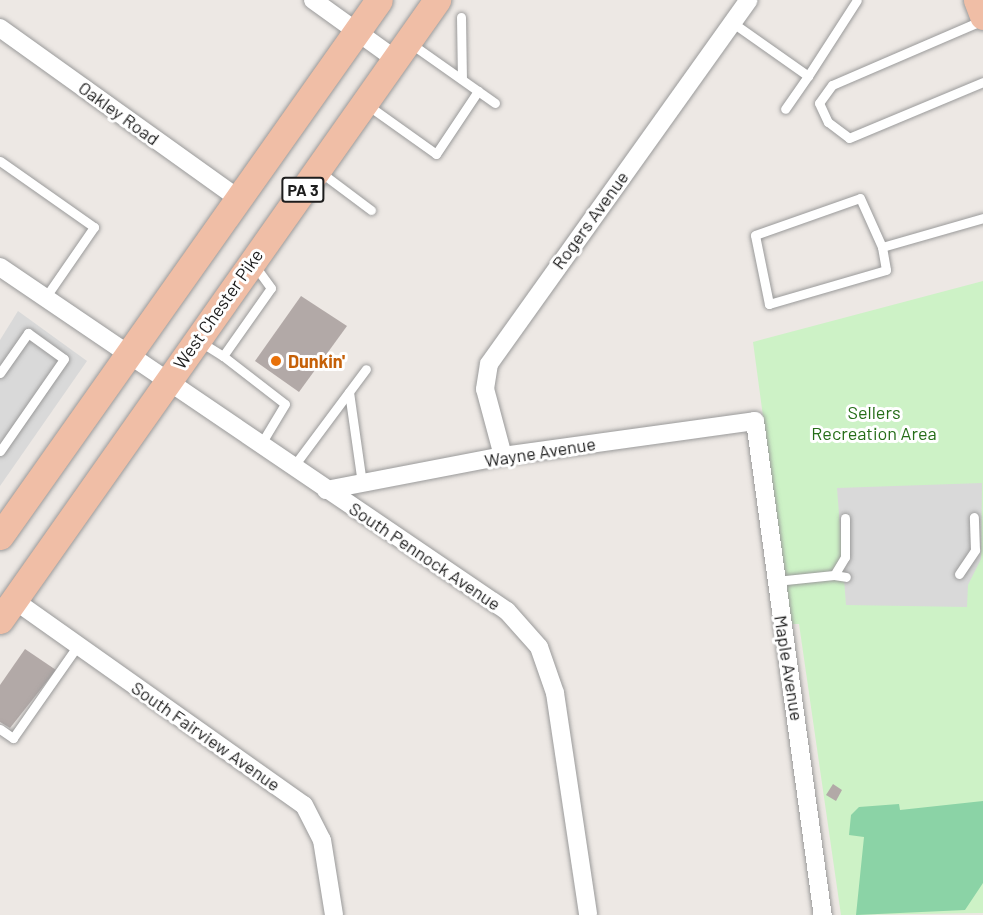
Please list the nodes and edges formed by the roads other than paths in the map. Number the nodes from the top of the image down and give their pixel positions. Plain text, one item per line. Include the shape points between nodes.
1 (313, 0) edge
2 (379, 0) edge
3 (437, 0) edge
4 (749, 0) edge
5 (857, 0) edge
6 (977, 0) edge
7 (461, 17) dead end
8 (983, 18) edge
9 (733, 23) junction
10 (0, 28) edge
11 (357, 32) junction
12 (402, 50) junction
13 (808, 76) junction
14 (462, 80) junction
15 (983, 82) edge
16 (478, 91) junction
17 (364, 103) junction
18 (495, 103) dead end
19 (785, 109) dead end
20 (0, 161) edge
21 (318, 169) junction
22 (238, 199) junction
23 (371, 210) dead end
24 (983, 218) edge
25 (882, 247) junction
26 (252, 262) junction
27 (0, 267) edge
28 (45, 298) junction
29 (197, 340) junction
30 (128, 356) junction
31 (223, 356) junction
32 (366, 369) dead end
33 (0, 373) edge
34 (168, 380) junction
35 (349, 392) junction
36 (755, 421) joint
37 (261, 444) junction
38 (0, 451) edge
39 (503, 456) junction
40 (293, 467) junction
41 (362, 483) junction
42 (326, 490) junction
43 (974, 517) dead end
44 (845, 518) dead end
45 (1, 532) edge
46 (959, 574) dead end
47 (834, 575) junction
48 (846, 577) dead end
49 (776, 581) junction
50 (7, 610) edge
51 (78, 645) junction
52 (0, 729) edge
53 (334, 915) edge
54 (588, 915) edge
55 (823, 915) edge

1 - 11 street
2 - 11 main road, PA 3
3 - 12 main road, West Chester Pike / PA 3
4 - 9 street, Rogers Avenue
5 - 13 lane
6 - 8 main road
7 - 14 lane
8 - 15 lane via 832,85 819,103 828,122 849,138
9 - 13 lane
9 - 39 street, Rogers Avenue via 489,364 485,389
10 - 22 street, Oakley Road
11 - 12 street
11 - 22 main road, PA 3
12 - 14 lane
12 - 17 main road, West Chester Pike / PA 3
13 - 19 lane
14 - 16 lane
16 - 17 lane via 436,154
16 - 18 lane
17 - 21 main road, West Chester Pike / PA 3
20 - 28 lane via 94,227
21 - 23 lane
21 - 26 main road, West Chester Pike / PA 3
22 - 30 main road, PA 3
24 - 25 lane
25 - 25 lane via 886,270 769,304 755,234 860,198
26 - 29 main road, West Chester Pike / PA 3
26 - 31 lane via 271,288
27 - 28 street, South Pennock Avenue
28 - 30 street, South Pennock Avenue
29 - 31 lane
29 - 34 main road, West Chester Pike / PA 3
30 - 34 street, South Pennock Avenue
30 - 45 main road, PA 3
31 - 37 lane via 285,404
32 - 35 lane
33 - 38 lane via 28,333 64,359
34 - 37 street, South Pennock Avenue
34 - 50 main road, West Chester Pike / PA 3
35 - 40 lane
35 - 41 lane
36 - 39 street, Wayne Avenue
36 - 49 street, Maple Avenue
37 - 40 street, South Pennock Avenue
39 - 41 street, Wayne Avenue
40 - 42 street, South Pennock Avenue
41 - 42 street, Wayne Avenue
42 - 54 street, South Pennock Avenue via 507,611 539,647 555,693
43 - 46 lane via 975,550
44 - 47 lane via 845,557
47 - 48 lane
47 - 49 lane
49 - 55 street, Maple Avenue
50 - 51 street, South Fairview Avenue
51 - 52 lane via 13,738
51 - 53 street, South Fairview Avenue via 304,805 322,840

